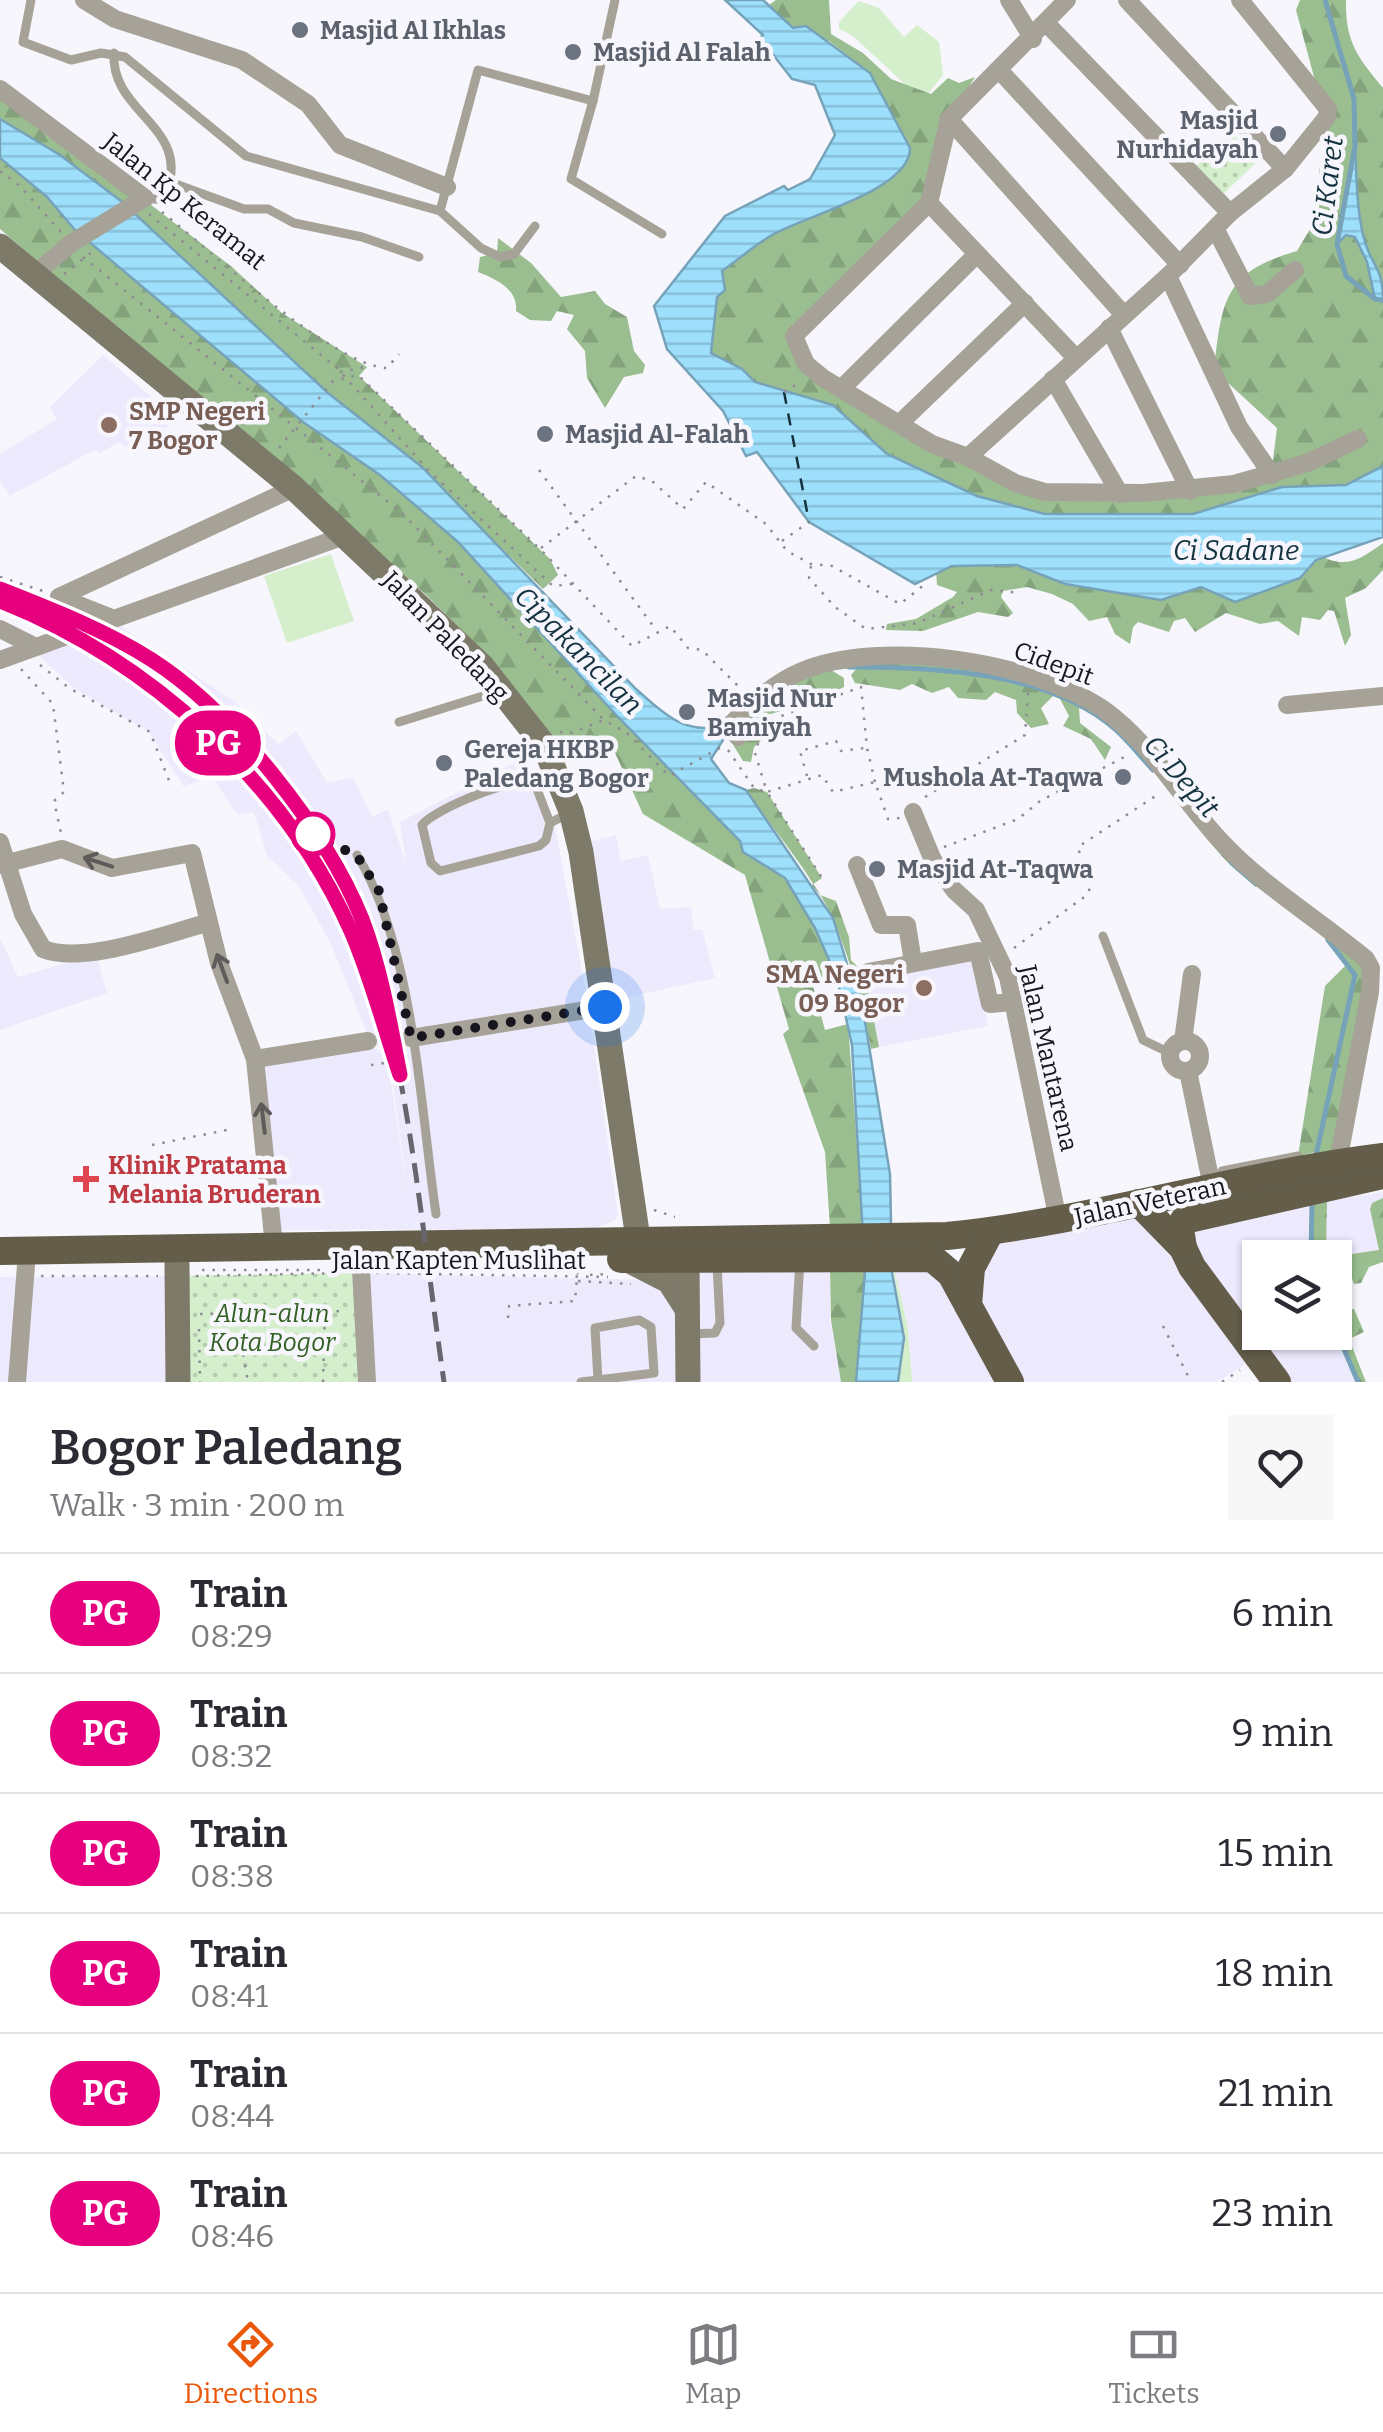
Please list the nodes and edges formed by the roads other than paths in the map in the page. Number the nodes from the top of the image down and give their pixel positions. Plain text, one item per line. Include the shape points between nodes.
1 (31, 0) edge
2 (84, 0) edge
3 (615, 0) edge
4 (1008, 0) edge
5 (1067, 0) edge
6 (1130, 0) edge
7 (1248, 3) edge
8 (1048, 24) junction
9 (1033, 39) junction
10 (114, 53) junction
11 (1000, 70) junction
12 (0, 89) edge
13 (593, 101) junction
14 (948, 119) junction
15 (1285, 169) junction
16 (170, 182) junction
17 (447, 187) junction
18 (144, 203) junction
19 (929, 204) junction
20 (440, 211) junction
21 (1230, 213) junction
22 (536, 226) dead end
23 (1216, 230) junction
24 (662, 234) dead end
25 (2, 251) edge
26 (977, 254) junction
27 (419, 257) dead end
28 (40, 270) junction
29 (1174, 270) junction
30 (1295, 270) dead end
31 (1024, 303) junction
32 (1124, 315) junction
33 (1108, 328) junction
34 (1076, 358) junction
35 (1053, 379) junction
36 (843, 386) junction
37 (900, 423) junction
38 (1358, 439) dead end
39 (968, 457) junction
40 (1272, 475) junction
41 (294, 488) junction
42 (1190, 490) junction
43 (1120, 494) junction
44 (344, 536) junction
45 (112, 618) junction
46 (0, 629) edge
47 (17, 653) edge
48 (502, 690) junction
49 (1383, 696) edge
50 (1287, 705) dead end
51 (398, 722) dead end
52 (732, 736) road end
53 (913, 812) road end
54 (560, 817) junction
55 (0, 842) edge
56 (357, 856) dead end
57 (3, 863) edge
58 (856, 865) dead end
59 (207, 923) junction
60 (1103, 936) dead end
61 (912, 962) junction
62 (868, 972) dead end
63 (1192, 974) dead end
64 (1013, 1002) junction
65 (605, 1007) junction
66 (411, 1038) junction
67 (368, 1041) dead end
68 (1176, 1047) junction
69 (255, 1060) junction
70 (1383, 1157) edge
71 (1300, 1172) junction
72 (1339, 1173) junction
73 (1383, 1175) edge
74 (1217, 1179) junction
75 (1138, 1204) junction
76 (436, 1214) dead end
77 (1058, 1220) junction
78 (990, 1232) junction
79 (274, 1246) junction
80 (917, 1246) junction
81 (831, 1247) junction
82 (1183, 1248) junction
83 (0, 1251) edge
84 (800, 1258) junction
85 (686, 1259) junction
86 (717, 1259) junction
87 (635, 1265) junction
88 (580, 1268) junction
89 (18, 1269) edge
90 (176, 1270) junction
91 (361, 1271) road end
92 (968, 1306) junction
93 (687, 1321) junction
94 (814, 1346) dead end
95 (598, 1380) edge
96 (17, 1382) edge
97 (178, 1382) edge
98 (367, 1382) edge
99 (581, 1382) edge
100 (688, 1382) edge
101 (1010, 1382) edge
102 (1277, 1382) edge

1 - 10 lane via 23,42 71,60
2 - 17 street via 116,19 242,60 308,104 340,144
3 - 13 lane
4 - 9 street
5 - 8 street
6 - 15 street
7 - 15 street via 1328,109
8 - 9 street
8 - 21 street
9 - 11 street
10 - 16 lane via 116,78 170,152
10 - 20 lane via 138,65 246,156
11 - 14 street
11 - 29 street
12 - 18 street, Jalan Kp Keramat
13 - 17 lane via 478,70
13 - 24 lane via 571,179
14 - 19 street
14 - 32 street
15 - 21 street
16 - 18 lane via 163,200
16 - 27 lane
17 - 20 lane
18 - 28 street
19 - 26 street
19 - 36 street via 794,336 814,372
20 - 22 lane via 500,256 518,252
21 - 23 street
23 - 29 street
23 - 30 street via 1250,296 1267,294
25 - 28 street, Jalan Paledang
26 - 31 street
26 - 36 street
28 - 41 street, Jalan Paledang
29 - 32 street
29 - 40 street via 1230,410
31 - 34 street
31 - 37 street
32 - 33 street
33 - 34 street
33 - 42 street
34 - 35 street
35 - 39 street
35 - 43 street
36 - 37 street
37 - 39 street
38 - 40 street
39 - 43 street via 1030,489
40 - 42 street
41 - 44 street, Jalan Paledang
41 - 45 street via 59,596
42 - 43 street
44 - 45 street
44 - 48 street, Jalan Paledang
45 - 47 street
46 - 47 street
48 - 51 lane
48 - 54 street, Jalan Paledang via 544,744
49 - 50 street
52 - 72 street, Cidepit via 803,670 898,656 982,665 1069,690 1122,724 1242,863 1368,963
53 - 64 street, Jalan Mantarena via 932,858 976,910
54 - 54 lane via 535,784 519,780 437,812 422,825 431,863 440,871 539,846
54 - 65 street, Jalan Paledang
55 - 57 street
56 - 66 lane via 379,891
57 - 59 street via 23,914 44,950 53,953 102,949
59 -> 57 street via 192,854 112,868 65,849
58 - 61 street via 881,925 907,925
69 -> 59 street
60 - 68 lane via 1143,1040
61 - 62 street
61 - 64 street via 978,951 990,1004
63 - 68 street
64 - 77 street, Jalan Mantarena
65 - 66 street
65 - 87 street, Jalan Paledang
66 - 76 lane
67 - 69 street
68 - 74 street via 1176,1069 1188,1071
79 -> 69 street
70 - 72 main road
71 - 72 main road
71 - 74 main road, Jalan Veteran
71 - 82 main road via 1184,1220
72 - 73 main road
74 - 75 main road, Jalan Veteran
75 - 77 main road, Jalan Veteran
75 - 82 main road
77 - 78 main road, Jalan Veteran
78 - 80 main road, Jalan Veteran
78 - 92 main road via 972,1268
79 - 83 main road, Jalan Kapten Muslihat
79 - 88 main road, Jalan Kapten Muslihat
80 - 81 main road, Jalan Kapten Muslihat
80 - 92 main road via 940,1260
81 - 84 main road, Jalan Kapten Muslihat
81 - 87 main road, Jalan Kapten Muslihat
82 - 102 main road
84 - 86 main road, Jalan Kapten Muslihat
84 - 94 lane via 796,1328
85 - 86 main road, Jalan Kapten Muslihat
85 - 87 main road, Jalan Kapten Muslihat
85 - 93 street
86 - 93 lane via 720,1323 715,1332
87 - 88 main road, Jalan Kapten Muslihat
87 - 93 street via 668,1280
88 - 90 main road, Jalan Kapten Muslihat
89 - 90 main road, Jalan Kapten Muslihat
89 - 96 street
90 - 97 street
91 - 98 street
92 - 101 main road
93 - 100 street
95 - 95 lane via 654,1373 654,1334 646,1322 597,1326
95 - 99 lane

